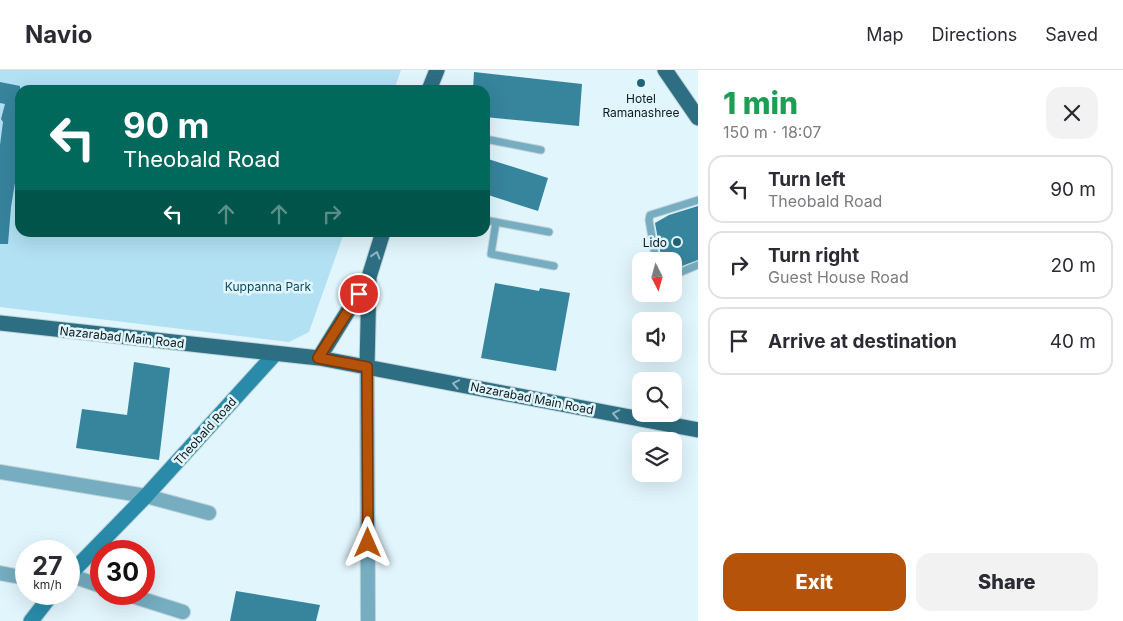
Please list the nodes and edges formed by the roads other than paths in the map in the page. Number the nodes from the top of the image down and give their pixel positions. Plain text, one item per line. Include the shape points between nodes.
1 (665, 70) edge
2 (437, 71) edge
3 (431, 85) edge
4 (698, 118) edge
5 (490, 140) edge
6 (541, 150) dead end
7 (698, 200) edge
8 (490, 221) edge
9 (496, 222) junction
10 (549, 232) dead end
11 (381, 237) edge
12 (654, 252) edge
13 (698, 265) edge
14 (554, 266) dead end
15 (682, 272) edge
16 (369, 277) junction
17 (0, 323) edge
18 (275, 354) junction
19 (318, 358) junction
20 (367, 367) junction
21 (698, 430) edge
22 (0, 472) edge
23 (146, 496) junction
24 (209, 513) dead end
25 (80, 564) edge
26 (0, 573) edge
27 (15, 576) edge
28 (155, 603) edge
29 (43, 605) edge
30 (183, 612) dead end
31 (31, 621) edge
32 (368, 621) edge

1 - 4 main road
2 - 3 main road
5 - 6 lane
7 - 12 lane via 650,215
8 - 9 lane
9 - 10 lane
9 - 14 lane via 491,254
16 -> 11 main road
13 - 15 lane
16 - 19 main road
16 - 20 main road
17 - 18 main road, Nazarabad Main Road
18 - 19 main road
18 - 23 main road, Theobald Road
19 - 20 main road
21 -> 20 main road, Nazarabad Main Road
20 - 32 street
22 - 23 street
23 - 24 street
23 - 25 main road, Theobald Road
26 - 27 street
28 - 30 street
29 - 31 main road

